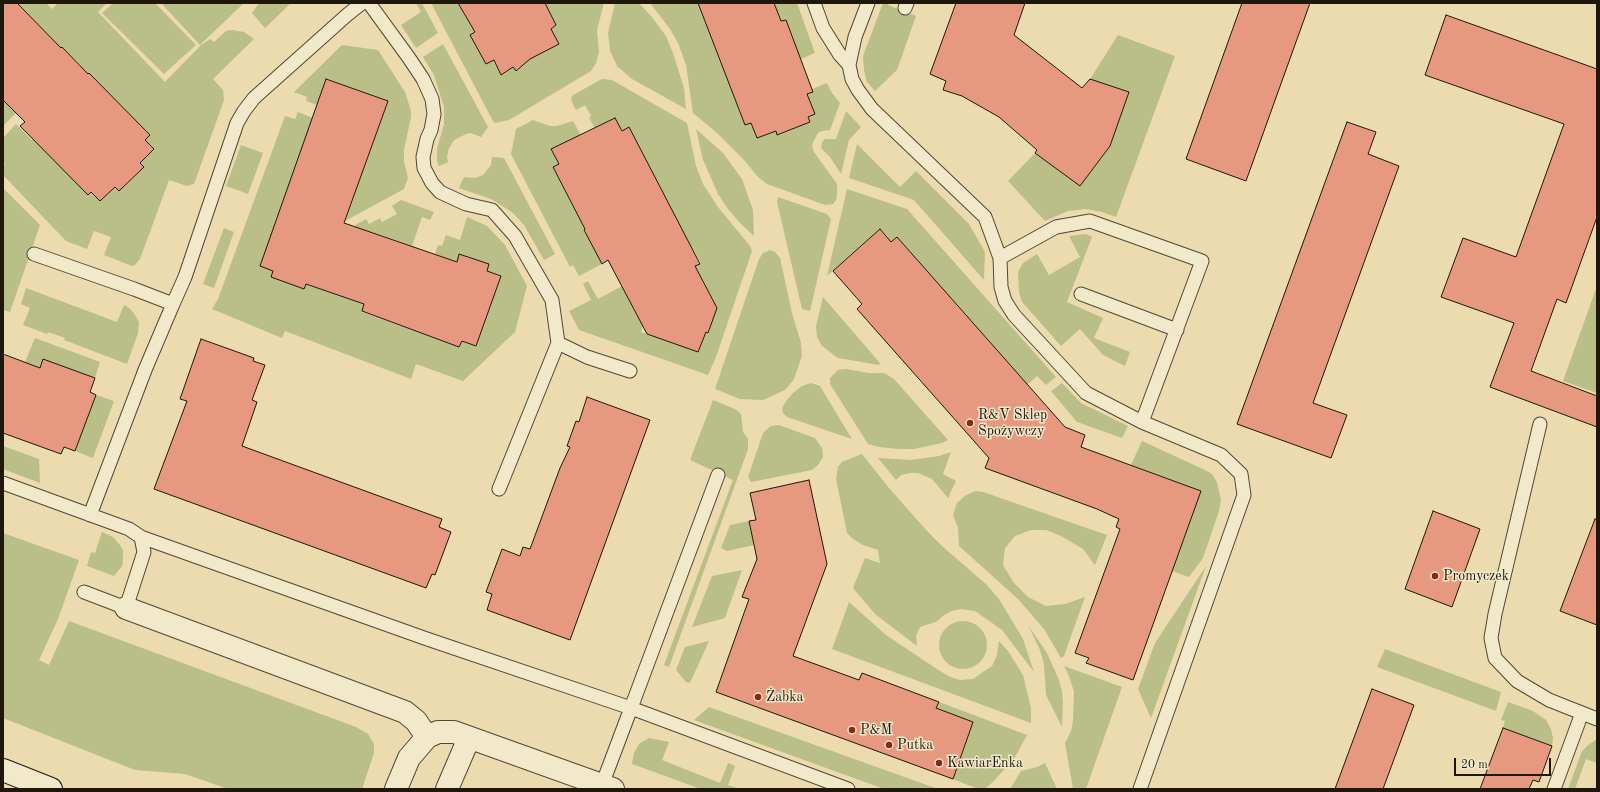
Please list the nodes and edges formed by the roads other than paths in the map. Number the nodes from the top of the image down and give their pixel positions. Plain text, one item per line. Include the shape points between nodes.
1 (362, 3) edge
2 (369, 3) edge
3 (814, 3) edge
4 (868, 3) edge
5 (849, 65) junction
6 (34, 254) dead end
7 (1000, 258) junction
8 (1080, 294) dead end
9 (173, 304) junction
10 (1177, 330) junction
11 (558, 343) junction
12 (630, 371) dead end
13 (1142, 422) junction
14 (1540, 424) dead end
15 (718, 475) dead end
16 (3, 483) edge
17 (499, 489) dead end
18 (90, 515) junction
19 (141, 537) junction
20 (84, 592) dead end
21 (126, 608) junction
22 (631, 708) junction
23 (1582, 713) junction
24 (1597, 719) edge
25 (427, 737) junction
26 (469, 738) junction
27 (3, 770) edge
28 (608, 787) edge
29 (51, 789) edge
30 (396, 789) edge
31 (447, 789) edge
32 (848, 789) edge
33 (1140, 789) edge
34 (1554, 789) edge

1 - 9 lane via 254,98 244,111 237,123 185,277
2 - 11 lane via 423,79 432,99 434,114 423,157 424,168 432,183 440,192 450,197 492,210 515,236 552,300
3 - 5 lane via 822,28
4 - 5 lane via 855,37
5 - 7 lane via 852,79 872,109 985,217
6 - 9 lane
7 - 10 lane via 1056,228 1090,221 1202,261
7 - 13 lane via 1001,287 1005,301 1014,315 1086,393
8 - 10 lane
9 - 18 lane via 144,370
10 - 13 lane
11 - 12 lane
11 - 17 lane
13 - 33 lane via 1221,455 1240,474 1244,495
14 - 23 lane via 1491,638 1495,658 1517,681 1549,700
15 - 22 lane
16 - 18 lane
18 - 19 lane via 129,529
19 - 21 lane via 144,552
19 - 22 lane
20 - 21 lane
21 - 25 street via 405,712 416,721
22 - 28 lane
22 - 32 lane
23 - 24 lane
23 - 34 lane
25 - 26 street via 438,732 454,732
25 - 30 street via 409,758
26 - 28 street
26 - 31 street
27 - 29 street

